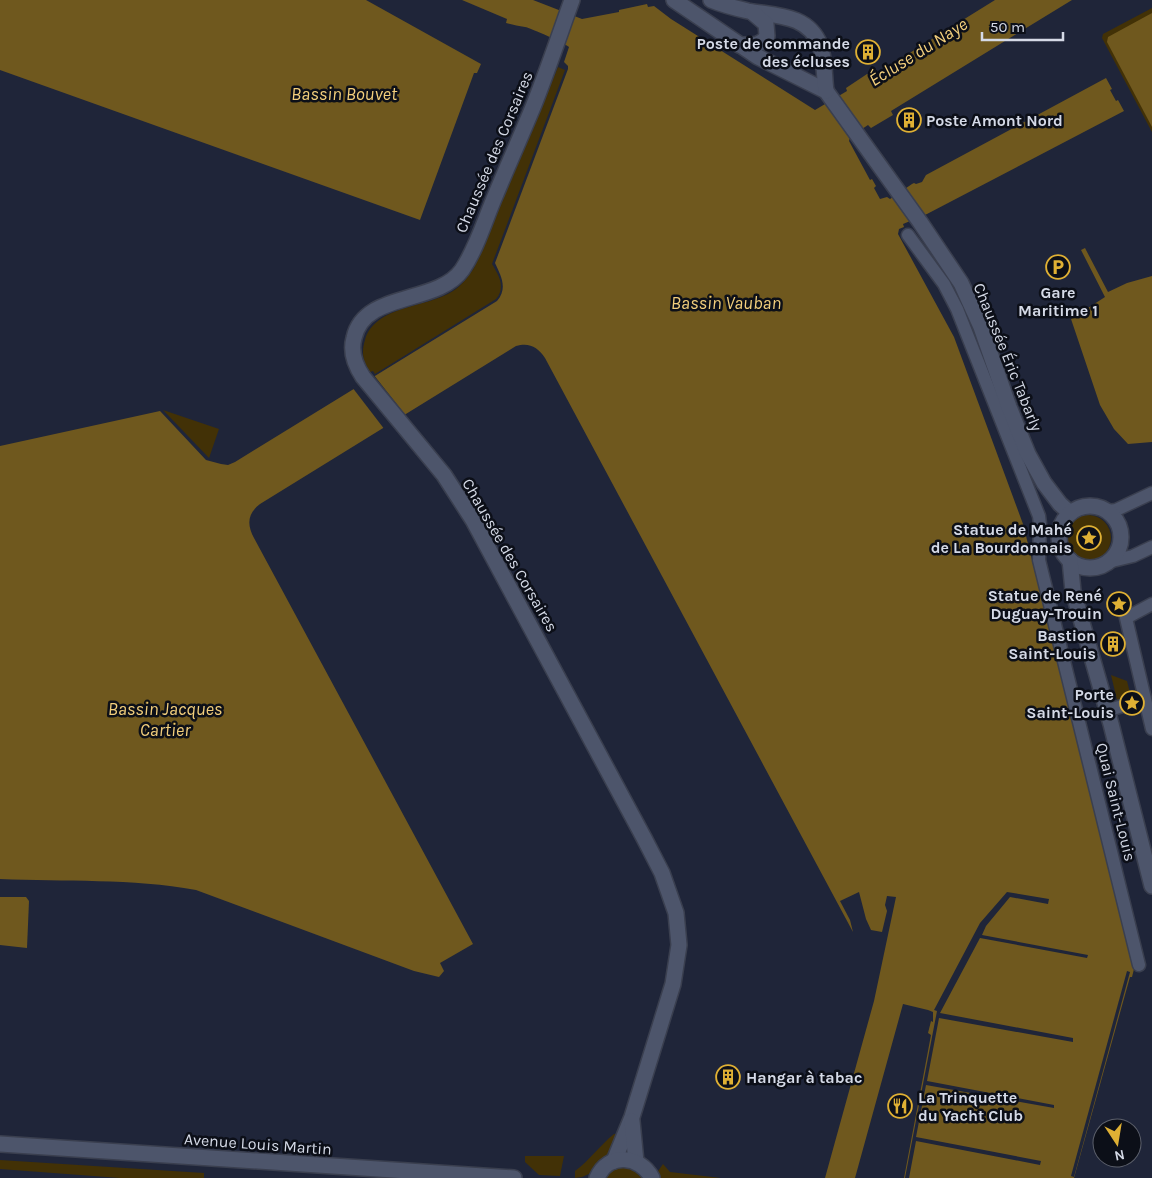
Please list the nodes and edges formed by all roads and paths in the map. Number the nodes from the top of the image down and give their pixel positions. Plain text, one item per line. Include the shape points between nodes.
1 (572, 0) edge
2 (674, 0) edge
3 (711, 0) edge
4 (750, 11) junction
5 (739, 45) junction
6 (820, 88) junction
7 (908, 235) dead end
8 (1152, 493) edge
9 (1108, 511) junction
10 (1070, 513) junction
11 (1152, 546) edge
12 (1070, 560) junction
13 (1108, 562) junction
14 (1090, 568) junction
15 (1073, 584) junction
16 (1152, 604) edge
17 (1142, 698) edge
18 (1106, 711) junction
19 (1152, 729) edge
20 (1152, 886) edge
21 (1138, 965) dead end
22 (632, 1117) junction
23 (0, 1144) edge
24 (614, 1161) junction
25 (636, 1162) junction
26 (514, 1178) edge
27 (597, 1178) edge
28 (652, 1178) edge

1 - 22 street, Chaussée des Corsaires via 534,106 465,265 455,277 436,290 381,307 368,316 354,335 352,351 363,377 444,476 473,520 671,894 679,930 677,964
2 - 5 street
3 - 4 street, Chaussée Éric Tabarly
4 - 5 street via 764,21 768,27 767,36 755,45
4 - 6 street, Chaussée Éric Tabarly via 786,16 811,31 820,44 824,73
5 - 6 street via 772,66
6 - 10 street, Chaussée Éric Tabarly via 956,276 981,326 1028,454 1044,483
7 - 21 street, Quai Saint-Louis via 944,284 969,338 1039,516 1039,560
8 - 9 street
9 - 10 street via 1088,506
9 - 13 street via 1119,524 1121,538 1118,552
10 - 12 street via 1059,536 1063,552
11 - 13 street via 1133,556
12 - 14 street
12 - 15 street, Quai Saint-Louis
13 - 14 street
14 - 15 street
15 - 18 street, Quai Saint-Louis
16 - 17 street via 1126,618
17 - 18 street
17 - 19 street
18 - 20 street, Quai Saint-Louis
22 - 24 street, Chaussée des Corsaires
22 - 25 street, Chaussée des Corsaires
23 - 26 street, Avenue Louis Martin
24 - 25 street
24 - 27 street via 603,1168
25 - 28 street

